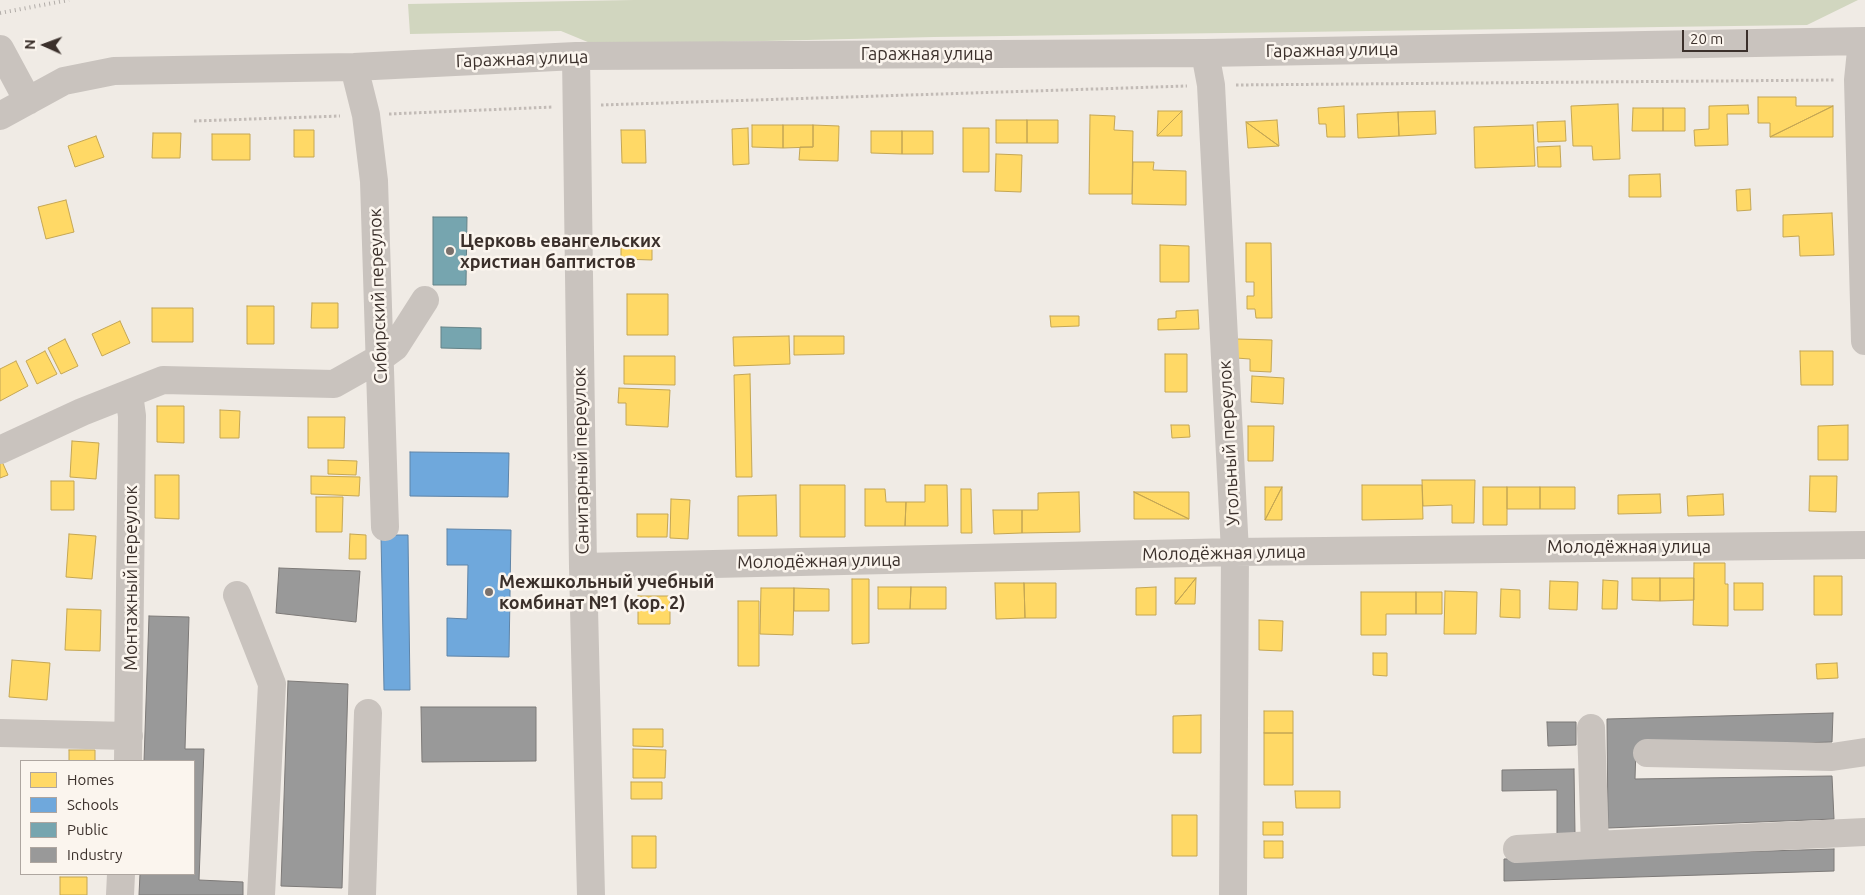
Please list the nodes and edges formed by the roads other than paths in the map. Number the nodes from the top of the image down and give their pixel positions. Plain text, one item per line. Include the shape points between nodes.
1 (1864, 41) edge
2 (0, 49) edge
3 (1205, 52) junction
4 (576, 56) junction
5 (354, 66) junction
6 (28, 101) junction
7 (0, 116) edge
8 (425, 300) dead end
9 (1865, 341) edge
10 (380, 358) junction
11 (129, 394) junction
12 (0, 450) edge
13 (385, 527) dead end
14 (1865, 545) edge
15 (1235, 552) junction
16 (583, 566) junction
17 (237, 595) dead end
18 (368, 713) dead end
19 (1591, 728) dead end
20 (0, 733) edge
21 (128, 749) edge
22 (1865, 752) edge
23 (1646, 753) dead end
24 (1865, 832) edge
25 (1595, 845) junction
26 (1517, 850) dead end
27 (121, 875) edge
28 (120, 895) edge
29 (261, 895) edge
30 (362, 895) edge
31 (591, 895) edge
32 (1233, 895) edge

1 - 3 street, Гаражная улица
1 - 9 street via 1858,80
2 - 6 street
3 - 4 street, Гаражная улица
3 - 15 street, Угольный переулок via 1211,85
4 - 5 street, Гаражная улица
4 - 16 street, Санитарный переулок
5 - 6 street, Гаражная улица via 114,71 64,81
5 - 10 street, Сибирский переулок via 366,115 374,181
6 - 7 street, Гаражная улица
8 - 10 street via 395,347
10 - 11 street via 334,384 163,380
10 - 13 street, Сибирский переулок
11 - 12 street
11 - 21 street, Монтажный переулок via 132,416
14 - 15 street, Молодёжная улица
15 - 16 street, Молодёжная улица
15 - 32 street, Угольный переулок
16 - 31 street, Санитарный переулок
17 - 29 street via 272,684
18 - 30 street
19 - 25 street
20 - 21 street
22 - 23 street via 1832,757
24 - 25 street
25 - 26 street
27 - 28 street

